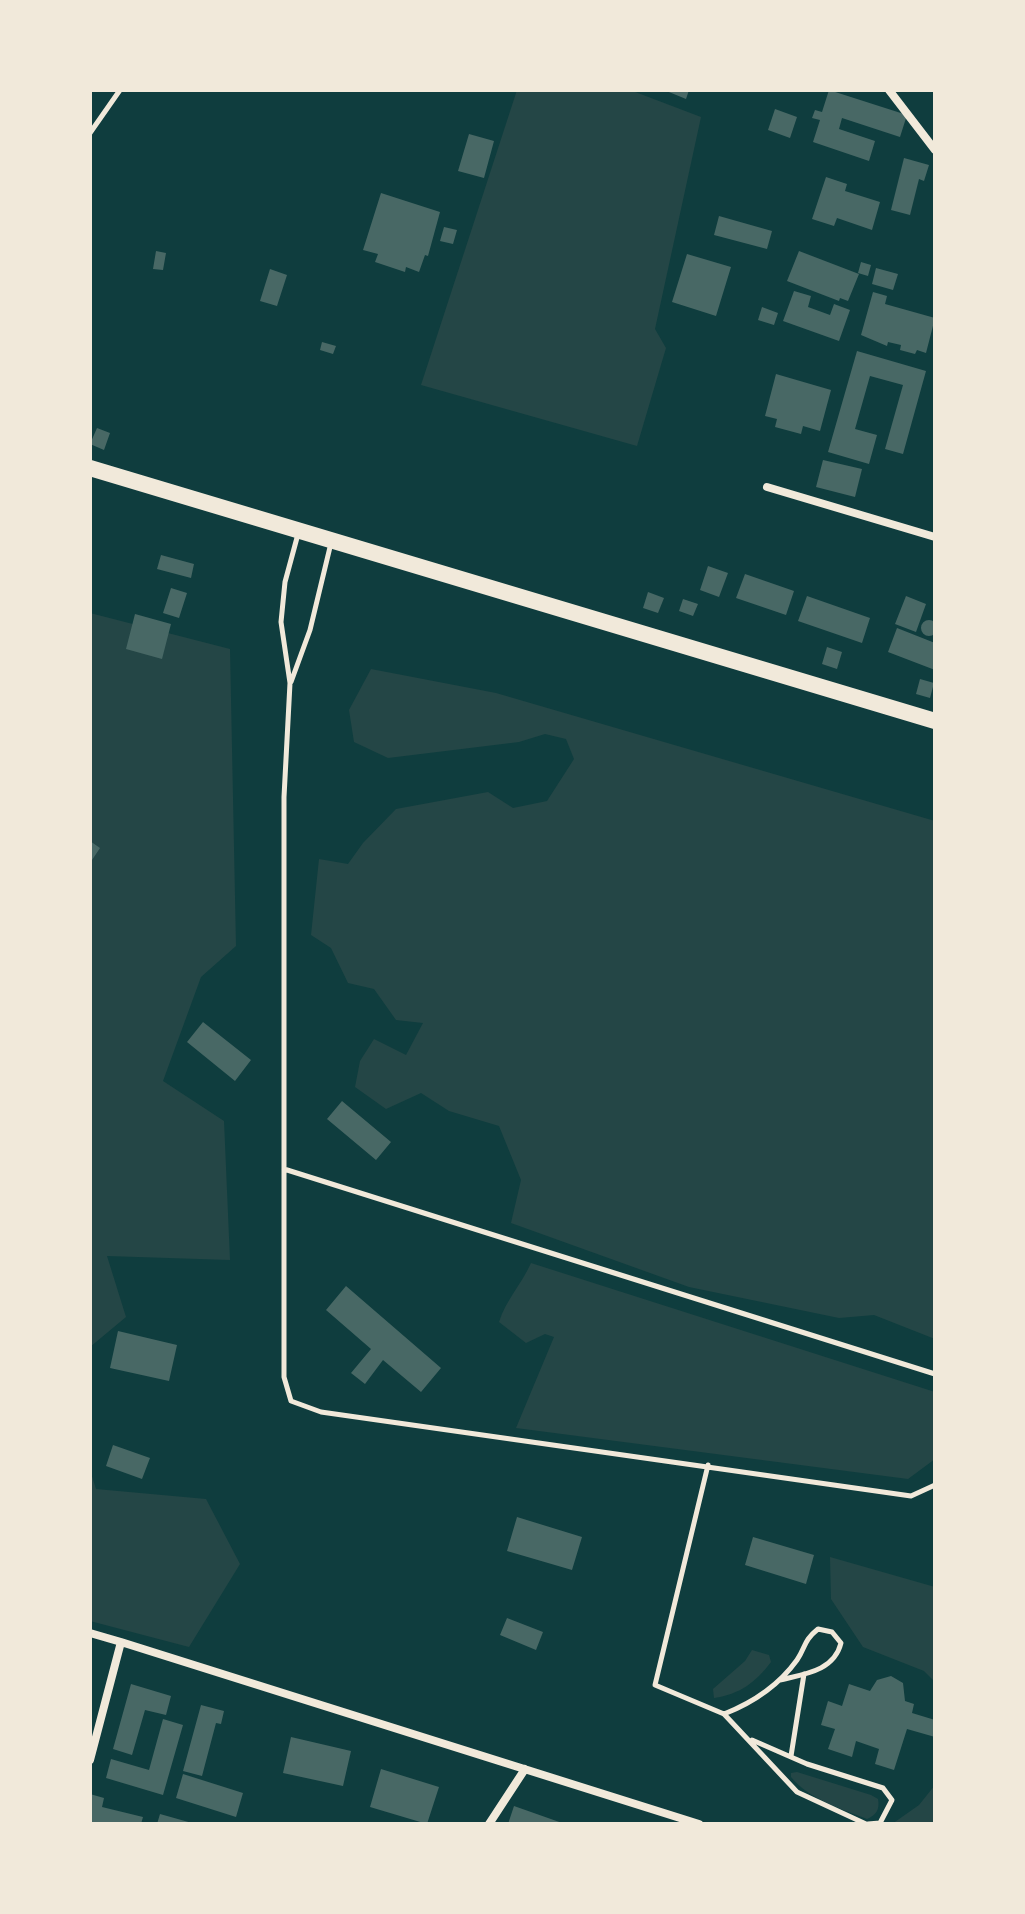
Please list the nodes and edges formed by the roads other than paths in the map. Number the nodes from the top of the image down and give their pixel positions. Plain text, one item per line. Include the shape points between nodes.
1 (120, 90) edge
2 (889, 90) edge
3 (90, 133) edge
4 (935, 150) edge
5 (90, 468) edge
6 (767, 487) dead end
7 (298, 533) junction
8 (935, 537) edge
9 (331, 543) junction
10 (290, 683) junction
11 (935, 721) edge
12 (284, 1169) junction
13 (935, 1374) edge
14 (708, 1465) junction
15 (935, 1485) edge
16 (90, 1633) edge
17 (121, 1642) junction
18 (804, 1674) junction
19 (780, 1680) junction
20 (724, 1714) junction
21 (752, 1740) junction
22 (791, 1756) junction
23 (90, 1760) edge
24 (525, 1769) junction
25 (489, 1824) edge
26 (699, 1824) edge
27 (867, 1824) edge

1 - 3 lane
2 - 4 street
5 - 7 main road
6 - 8 street
7 - 9 main road
7 - 10 lane via 281,622
9 - 10 lane via 310,630
9 - 11 main road
10 - 12 lane via 284,797
12 - 13 lane
12 - 14 lane via 284,1377 291,1401 321,1412
14 - 15 lane via 911,1496
14 - 20 lane via 655,1685
16 - 17 street
17 - 23 street
17 - 24 street
18 - 19 lane
18 - 19 lane via 824,1668 838,1655 841,1643 832,1632 818,1629 804,1640 799,1657
18 - 22 lane
19 - 20 lane via 747,1705
20 - 21 lane
21 - 22 lane
21 - 27 lane via 797,1792
22 - 27 lane via 883,1788 892,1800 888,1813 880,1823
24 - 25 street
24 - 26 street

